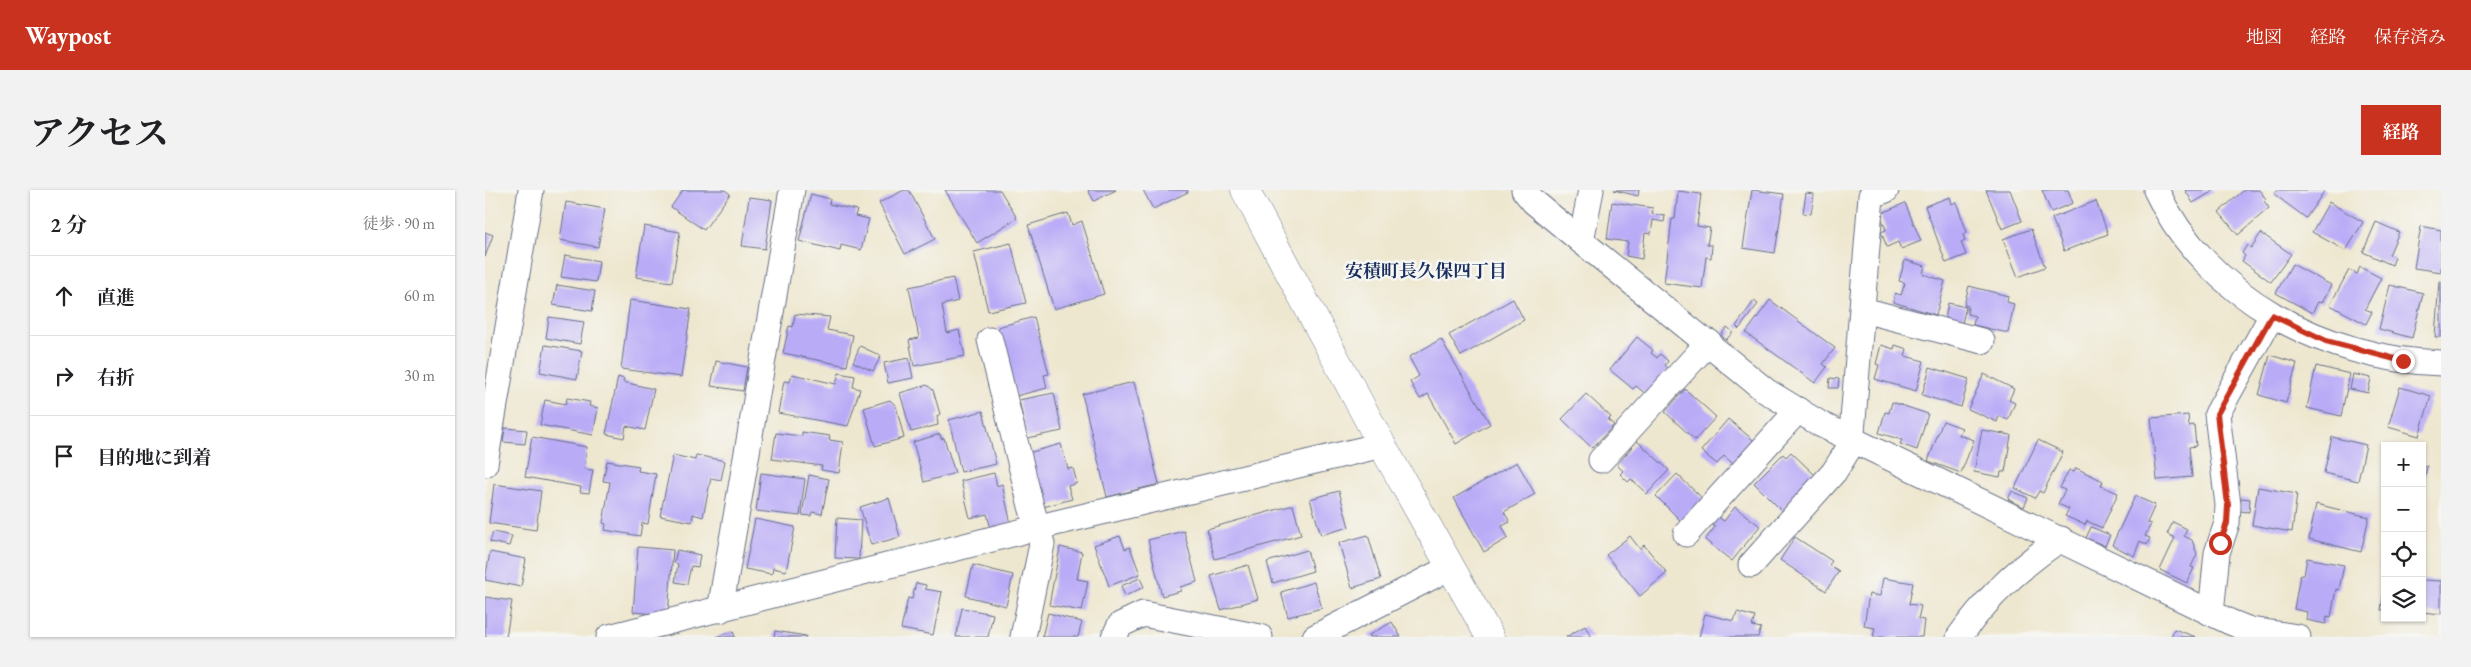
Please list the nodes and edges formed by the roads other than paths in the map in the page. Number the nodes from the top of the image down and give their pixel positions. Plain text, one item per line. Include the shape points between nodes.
1 (531, 190) edge
2 (792, 190) edge
3 (1245, 190) edge
4 (1524, 190) edge
5 (1591, 190) edge
6 (1886, 190) edge
7 (2156, 190) edge
8 (1581, 242) junction
9 (1863, 310) junction
10 (2272, 315) junction
11 (990, 340) dead end
12 (1982, 341) dead end
13 (1709, 342) junction
14 (2441, 363) edge
15 (1798, 410) junction
16 (1853, 439) junction
17 (1383, 445) junction
18 (1601, 460) dead end
19 (485, 464) edge
20 (1039, 527) junction
21 (1686, 534) dead end
22 (2061, 539) junction
23 (1751, 565) dead end
24 (1451, 567) junction
25 (720, 610) junction
26 (2211, 613) junction
27 (2272, 635) edge
28 (609, 637) edge
29 (1023, 637) edge
30 (1114, 637) edge
31 (1261, 637) edge
32 (1315, 637) edge
33 (1490, 637) edge
34 (1959, 637) edge
35 (2298, 637) edge

1 - 19 street
2 - 25 street
3 - 17 street
4 - 8 street
5 - 8 street
6 - 9 street via 1871,196
7 - 10 street via 2209,266
8 - 13 street
9 - 12 street
9 - 16 street
10 - 14 street via 2326,341 2403,361
10 - 26 street via 2217,414 2228,505 2227,523 2217,553
11 - 20 street
13 - 15 street via 1766,390
13 - 18 street
15 - 16 street
15 - 21 street
16 - 22 street
16 - 23 street via 1834,472
17 - 20 street
17 - 24 street
20 - 25 street
20 - 29 street via 1042,553
22 - 26 street
22 - 34 street via 2038,554 1976,612
24 - 32 street
24 - 33 street
25 - 28 street
26 - 27 street via 2250,630
27 - 35 street
30 - 31 street via 1120,625 1143,614

